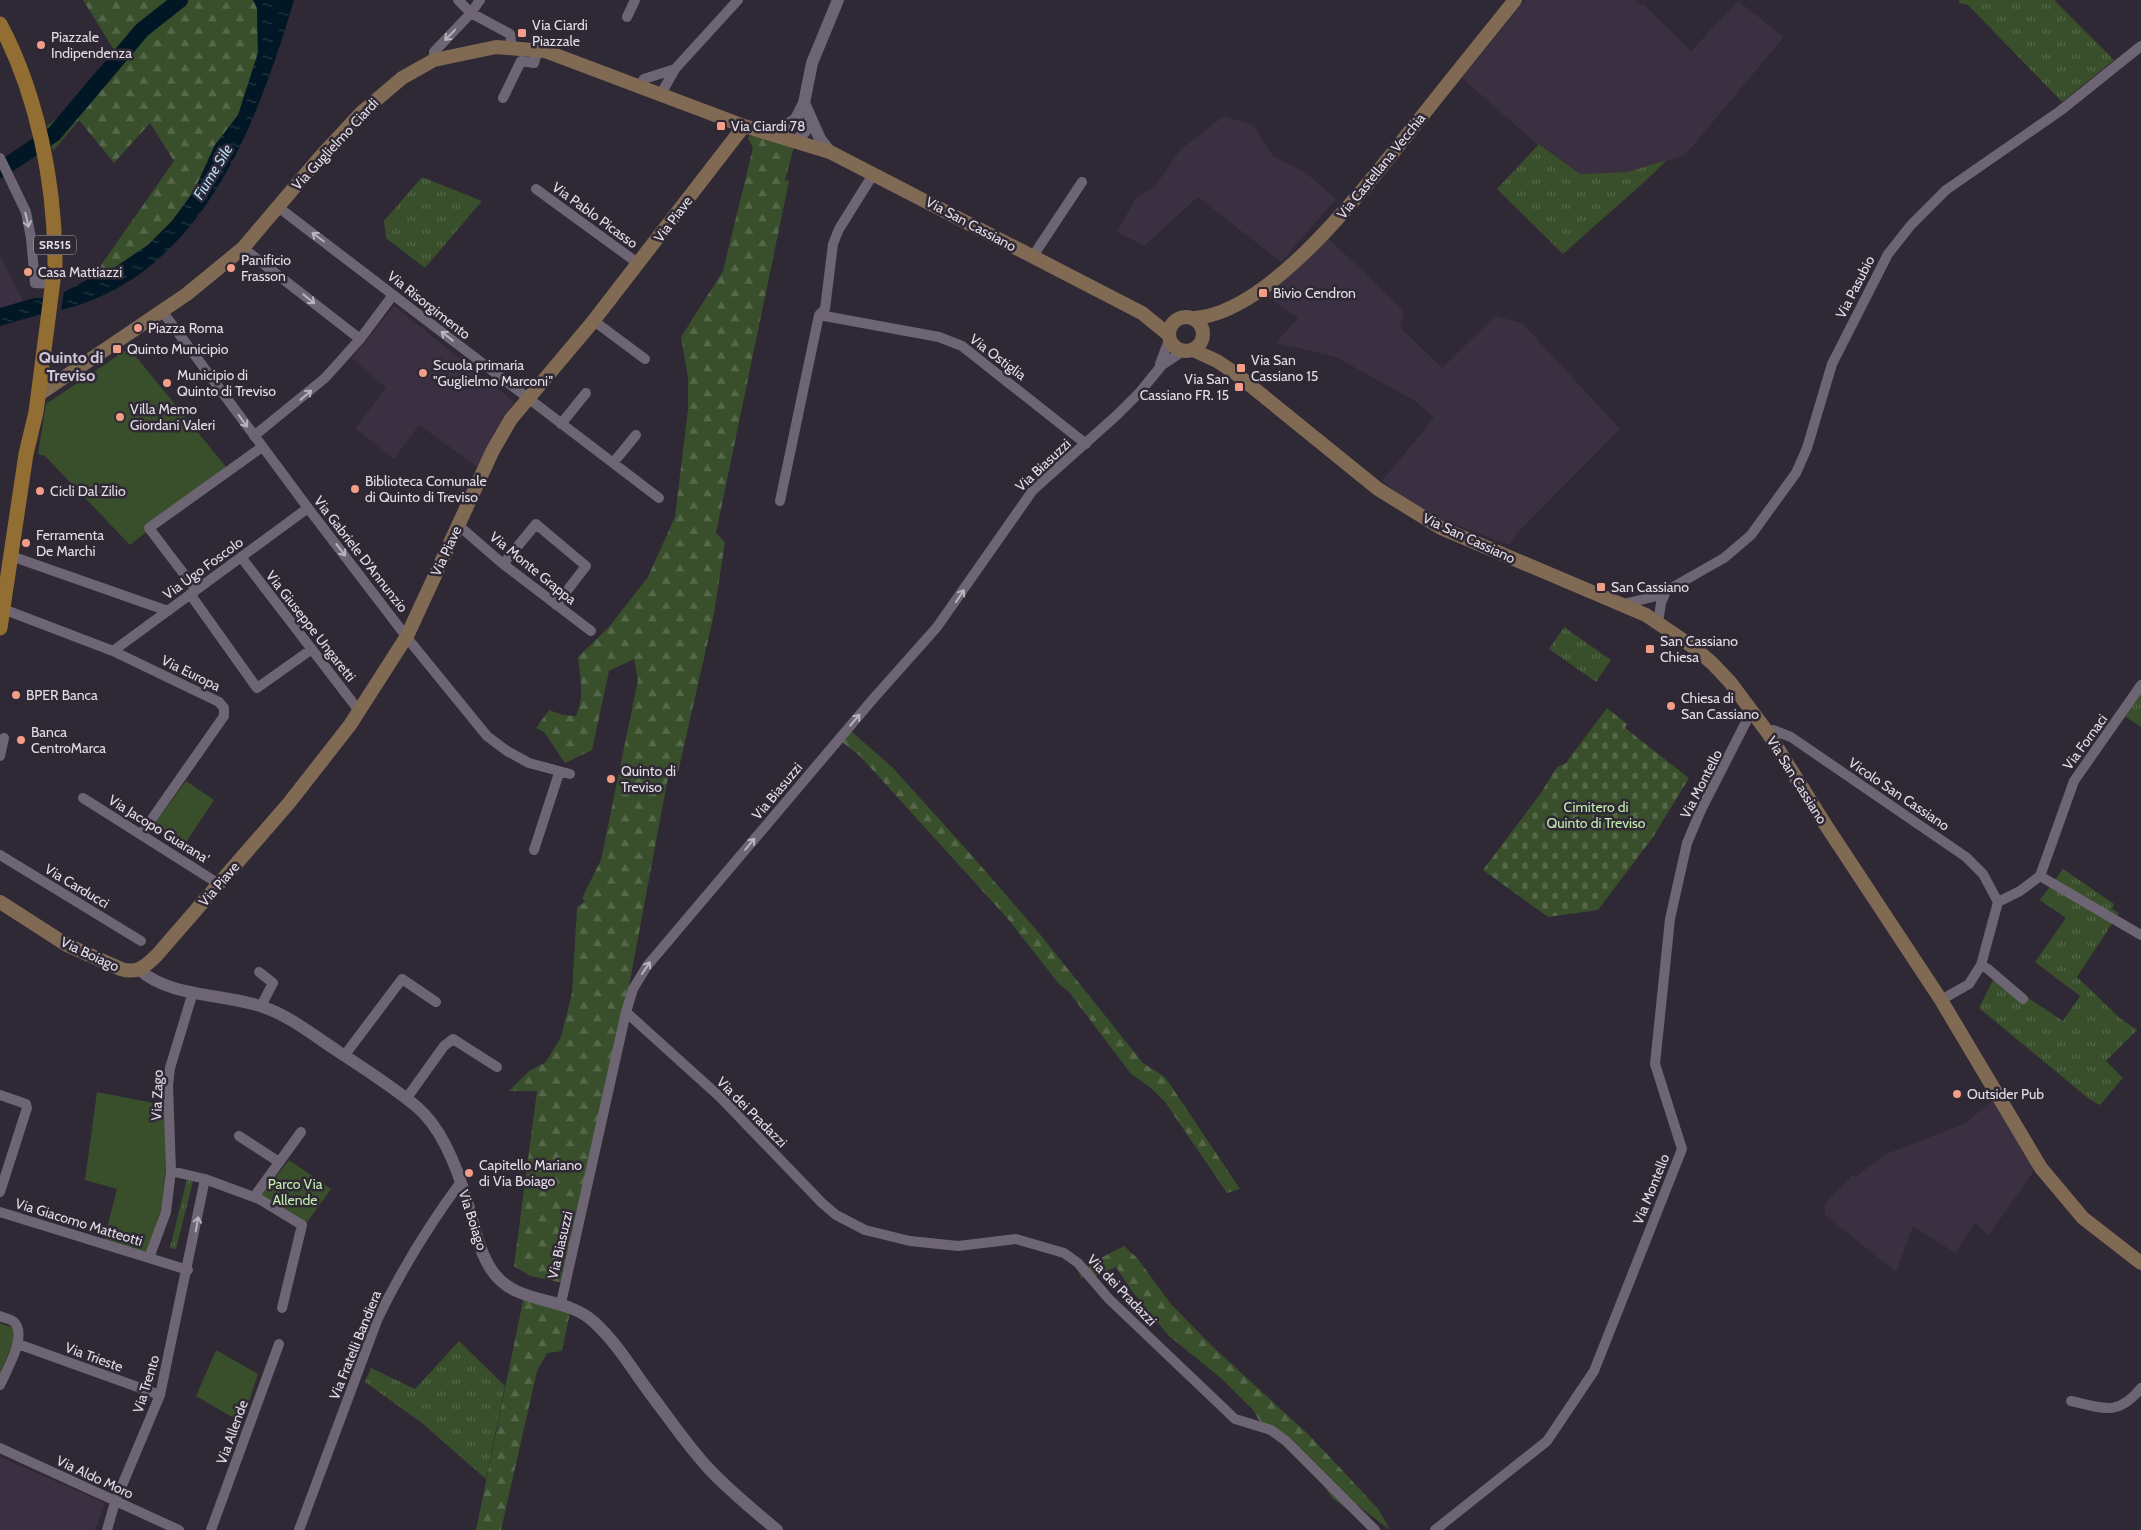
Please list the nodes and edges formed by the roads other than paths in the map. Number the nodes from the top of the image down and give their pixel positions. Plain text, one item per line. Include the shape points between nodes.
1 (458, 0) edge
2 (480, 0) edge
3 (635, 0) edge
4 (738, 0) edge
5 (838, 0) edge
6 (1515, 0) edge
7 (471, 13) junction
8 (627, 17) dead end
9 (0, 24) edge
10 (2141, 46) edge
11 (512, 47) junction
12 (538, 50) junction
13 (434, 60) junction
14 (675, 69) junction
15 (639, 86) junction
16 (661, 94) junction
17 (503, 98) dead end
18 (804, 103) junction
19 (796, 119) junction
20 (810, 120) junction
21 (744, 126) junction
22 (773, 134) junction
23 (796, 142) junction
24 (830, 152) junction
25 (0, 158) edge
26 (874, 173) junction
27 (1082, 182) dead end
28 (536, 189) dead end
29 (278, 207) junction
30 (243, 248) junction
31 (1033, 256) junction
32 (639, 264) junction
33 (52, 284) junction
34 (394, 295) junction
35 (1225, 310) junction
36 (162, 311) junction
37 (1142, 313) junction
38 (819, 315) junction
39 (1194, 318) junction
40 (1176, 319) junction
41 (594, 321) junction
42 (1203, 335) junction
43 (1169, 337) junction
44 (360, 339) junction
45 (1188, 350) junction
46 (645, 359) dead end
47 (1227, 368) junction
48 (1156, 372) junction
49 (586, 392) dead end
50 (527, 398) junction
51 (34, 400) junction
52 (561, 424) junction
53 (254, 436) junction
54 (636, 436) dead end
55 (1086, 444) junction
56 (262, 447) junction
57 (613, 463) junction
58 (659, 498) dead end
59 (780, 502) dead end
60 (308, 508) junction
61 (458, 525) junction
62 (12, 556) junction
63 (241, 557) junction
64 (503, 564) junction
65 (4, 573) edge
66 (1666, 591) junction
67 (193, 592) junction
68 (1623, 604) junction
69 (556, 605) junction
70 (3, 610) junction
71 (168, 611) junction
72 (1658, 623) junction
73 (0, 628) edge
74 (591, 631) dead end
75 (407, 636) junction
76 (312, 649) junction
77 (113, 651) junction
78 (2141, 685) edge
79 (360, 712) junction
80 (1754, 714) junction
81 (1768, 733) junction
82 (4, 738) dead end
83 (0, 756) edge
84 (559, 773) junction
85 (570, 774) dead end
86 (84, 798) dead end
87 (142, 833) junction
88 (534, 850) dead end
89 (0, 855) edge
90 (2040, 876) junction
91 (219, 884) junction
92 (0, 902) edge
93 (1998, 902) junction
94 (2141, 935) edge
95 (141, 941) dead end
96 (1981, 965) junction
97 (140, 970) junction
98 (259, 972) dead end
99 (193, 992) junction
100 (2023, 999) dead end
101 (1941, 1000) junction
102 (436, 1002) dead end
103 (262, 1006) junction
104 (626, 1012) junction
105 (344, 1056) junction
106 (496, 1067) dead end
107 (0, 1094) edge
108 (406, 1099) junction
109 (301, 1132) dead end
110 (239, 1136) dead end
111 (279, 1162) junction
112 (171, 1171) junction
113 (205, 1179) junction
114 (460, 1183) junction
115 (0, 1192) edge
116 (254, 1197) junction
117 (0, 1212) edge
118 (149, 1258) junction
119 (2141, 1263) edge
120 (188, 1270) junction
121 (561, 1303) junction
122 (282, 1308) dead end
123 (0, 1316) edge
124 (18, 1344) junction
125 (279, 1344) dead end
126 (0, 1385) edge
127 (2141, 1388) edge
128 (160, 1395) junction
129 (2070, 1401) dead end
130 (0, 1448) edge
131 (115, 1502) junction
132 (107, 1530) edge
133 (179, 1530) edge
134 (210, 1530) edge
135 (299, 1530) edge
136 (777, 1530) edge
137 (1375, 1530) edge
138 (1435, 1530) edge

1 - 7 street
2 - 7 street
3 - 8 street
4 - 14 street
5 - 18 street via 812,63
6 - 35 main road, Via Castellana Vecchia via 1336,222 1286,269
7 - 11 street via 510,34
7 -> 13 street via 434,52
9 - 33 main road, SR515 via 24,82 44,155 55,242
10 - 66 street, Via Pasubio via 2060,111 1946,190 1911,225 1888,254 1856,314 1832,364 1807,448 1779,499 1751,535 1724,558
11 - 12 main road, Via Guglielmo Ciardi
11 - 13 main road, Via Guglielmo Ciardi via 468,51
12 - 15 main road, Via Guglielmo Ciardi
12 - 17 street via 534,63 521,61
13 - 29 main road, Via Guglielmo Ciardi via 402,78 362,112
14 - 15 street via 644,79
14 - 16 street
15 - 16 main road, Via Guglielmo Ciardi
16 - 21 main road, Via Guglielmo Ciardi
18 - 19 street
18 - 20 street
19 - 22 street
19 - 23 street
20 - 23 street
20 - 24 street
21 - 22 main road, Via Guglielmo Ciardi
21 - 32 main road, Via Piave
22 - 23 main road, Via Guglielmo Ciardi
23 - 24 main road, Via San Cassiano
24 - 26 main road, Via San Cassiano
25 -> 33 street via 26,212 32,238 35,283
26 - 31 main road, Via San Cassiano
26 - 38 street via 833,244 825,309
27 - 31 street
28 - 32 street, Via Pablo Picasso
29 - 30 main road, Via Guglielmo Ciardi
34 -> 29 street, Via Risorgimento
30 - 36 main road, Via Guglielmo Ciardi
30 -> 44 street
31 - 37 main road, Via San Cassiano
32 - 41 main road, Via Piave
33 - 51 main road, SR515
34 - 44 street
50 -> 34 street, Via Risorgimento
35 - 39 main road, Via Castellana Vecchia
35 - 42 main road, Via Castellana Vecchia
36 - 51 main road, Via Guglielmo Ciardi
36 -> 53 street, Via Gabriele D'Annunzio
37 - 40 main road, Via San Cassiano
37 - 43 main road, Via San Cassiano
38 - 55 street, Via Ostiglia via 939,337 962,346
38 - 59 street
39 - 40 main road
39 - 42 main road via 1201,325
40 - 43 main road via 1170,326
41 - 46 street
41 - 50 main road, Via Piave
42 - 45 main road via 1200,343
42 - 47 main road, Via San Cassiano
43 - 45 main road via 1175,347
43 - 48 street, Via Biasuzzi via 1166,353
53 -> 44 street via 325,378
45 - 47 main road, Via San Cassiano
45 - 48 street, Via Biasuzzi via 1167,360
47 - 68 main road, Via San Cassiano via 1401,504 1442,528
48 - 55 street, Via Biasuzzi
49 - 52 street
50 - 52 street, Via Risorgimento
50 - 61 main road, Via Piave via 494,450
51 - 62 main road, SR515
52 - 57 street, Via Risorgimento
53 - 56 street, Via Gabriele D'Annunzio
54 - 57 street
104 -> 55 street, Via Biasuzzi via 633,989 646,966 937,627 1033,490
56 - 60 street, Via Gabriele D'Annunzio
56 - 67 street via 149,528
57 - 58 street, Via Risorgimento
60 - 63 street, Via Ugo Foscolo
60 -> 75 street, Via Gabriele D'Annunzio
61 - 64 street, Via Monte Grappa
61 - 75 main road, Via Piave
62 - 65 main road, SR515
62 - 71 street
63 - 67 street, Via Ugo Foscolo
63 - 76 street, Via Giuseppe Ungaretti
64 - 69 street, Via Monte Grappa
64 - 69 street via 536,524 586,566
65 - 70 main road, SR515
66 - 68 street, Via Pasubio
66 - 72 street
67 - 71 street, Via Ugo Foscolo
67 - 76 street via 258,688
68 - 72 main road, Via San Cassiano
69 - 74 street, Via Monte Grappa
70 - 73 main road, SR515
70 - 77 street, Via Europa
71 - 77 street, Via Ugo Foscolo
72 - 80 main road, Via San Cassiano via 1713,664
75 - 79 main road, Via Piave
75 - 84 street, Via Gabriele D'Annunzio via 487,736 529,763
76 - 79 street, Via Giuseppe Ungaretti
77 - 87 street, Via Europa via 220,702 224,708 224,716
78 - 90 street, Via Fornaci via 2074,781
79 - 91 main road, Via Piave via 324,760
80 - 81 main road, Via San Cassiano
80 - 138 street, Via Montello via 1748,718 1687,843 1670,919 1655,1064 1682,1149 1594,1371 1547,1441
81 - 93 street, Vicolo San Cassiano via 1773,730 1791,737 1966,857 1984,874
81 - 101 main road, Via San Cassiano
82 - 83 street
84 - 85 street, Via Gabriele D'Annunzio
84 - 88 street
86 - 87 street, Via Jacopo Guarana'
87 - 91 street, Via Jacopo Guarana'
89 - 95 street, Via Carducci
90 - 93 street
90 - 94 street
91 - 97 main road, Via Piave
92 - 97 main road, Via Boiago via 67,945 121,969 130,972
93 - 96 street
96 - 100 street
96 - 101 street via 1970,984
97 - 99 street, Via Boiago via 150,978
98 - 103 street via 273,983
99 - 103 street, Via Boiago
99 - 112 street, Via Zago via 170,1068
101 - 119 main road, Via San Cassiano via 2047,1175 2083,1218
102 - 105 street via 402,979
103 - 105 street, Via Boiago
104 - 121 street, Via Biasuzzi
104 - 137 street, Via dei Pradazzi via 720,1097 836,1215 865,1230 910,1241 958,1246 1016,1239 1064,1253 1078,1263 1109,1299 1236,1420 1271,1430 1286,1441
105 - 108 street, Via Boiago
106 - 108 street via 453,1039 444,1046
107 - 115 street, Via Giacomo Matteotti via 26,1104 27,1108
108 - 114 street, Via Boiago via 436,1130
109 - 111 street
110 - 111 street
111 - 116 street
112 - 113 street
112 - 118 street, Via Zago via 166,1212
113 - 116 street
120 -> 113 street, Via Trento
114 - 121 street, Via Boiago via 485,1258 500,1281 516,1292
114 - 135 street, Via Fratelli Bandiera via 427,1231 378,1318
116 - 122 street via 302,1225
117 - 118 street, Via Giacomo Matteotti
118 - 120 street, Via Giacomo Matteotti
120 - 128 street, Via Trento
121 - 136 street, Via Boiago via 592,1320 612,1340 708,1468
123 - 124 street via 19,1328
124 - 126 street
124 - 128 street, Via Trieste
125 - 134 street, Via Allende
127 - 129 street via 2122,1407 2108,1410
128 - 131 street, Via Trento
130 - 131 street, Via Aldo Moro
131 - 132 street, Via Trento
131 - 133 street, Via Aldo Moro

